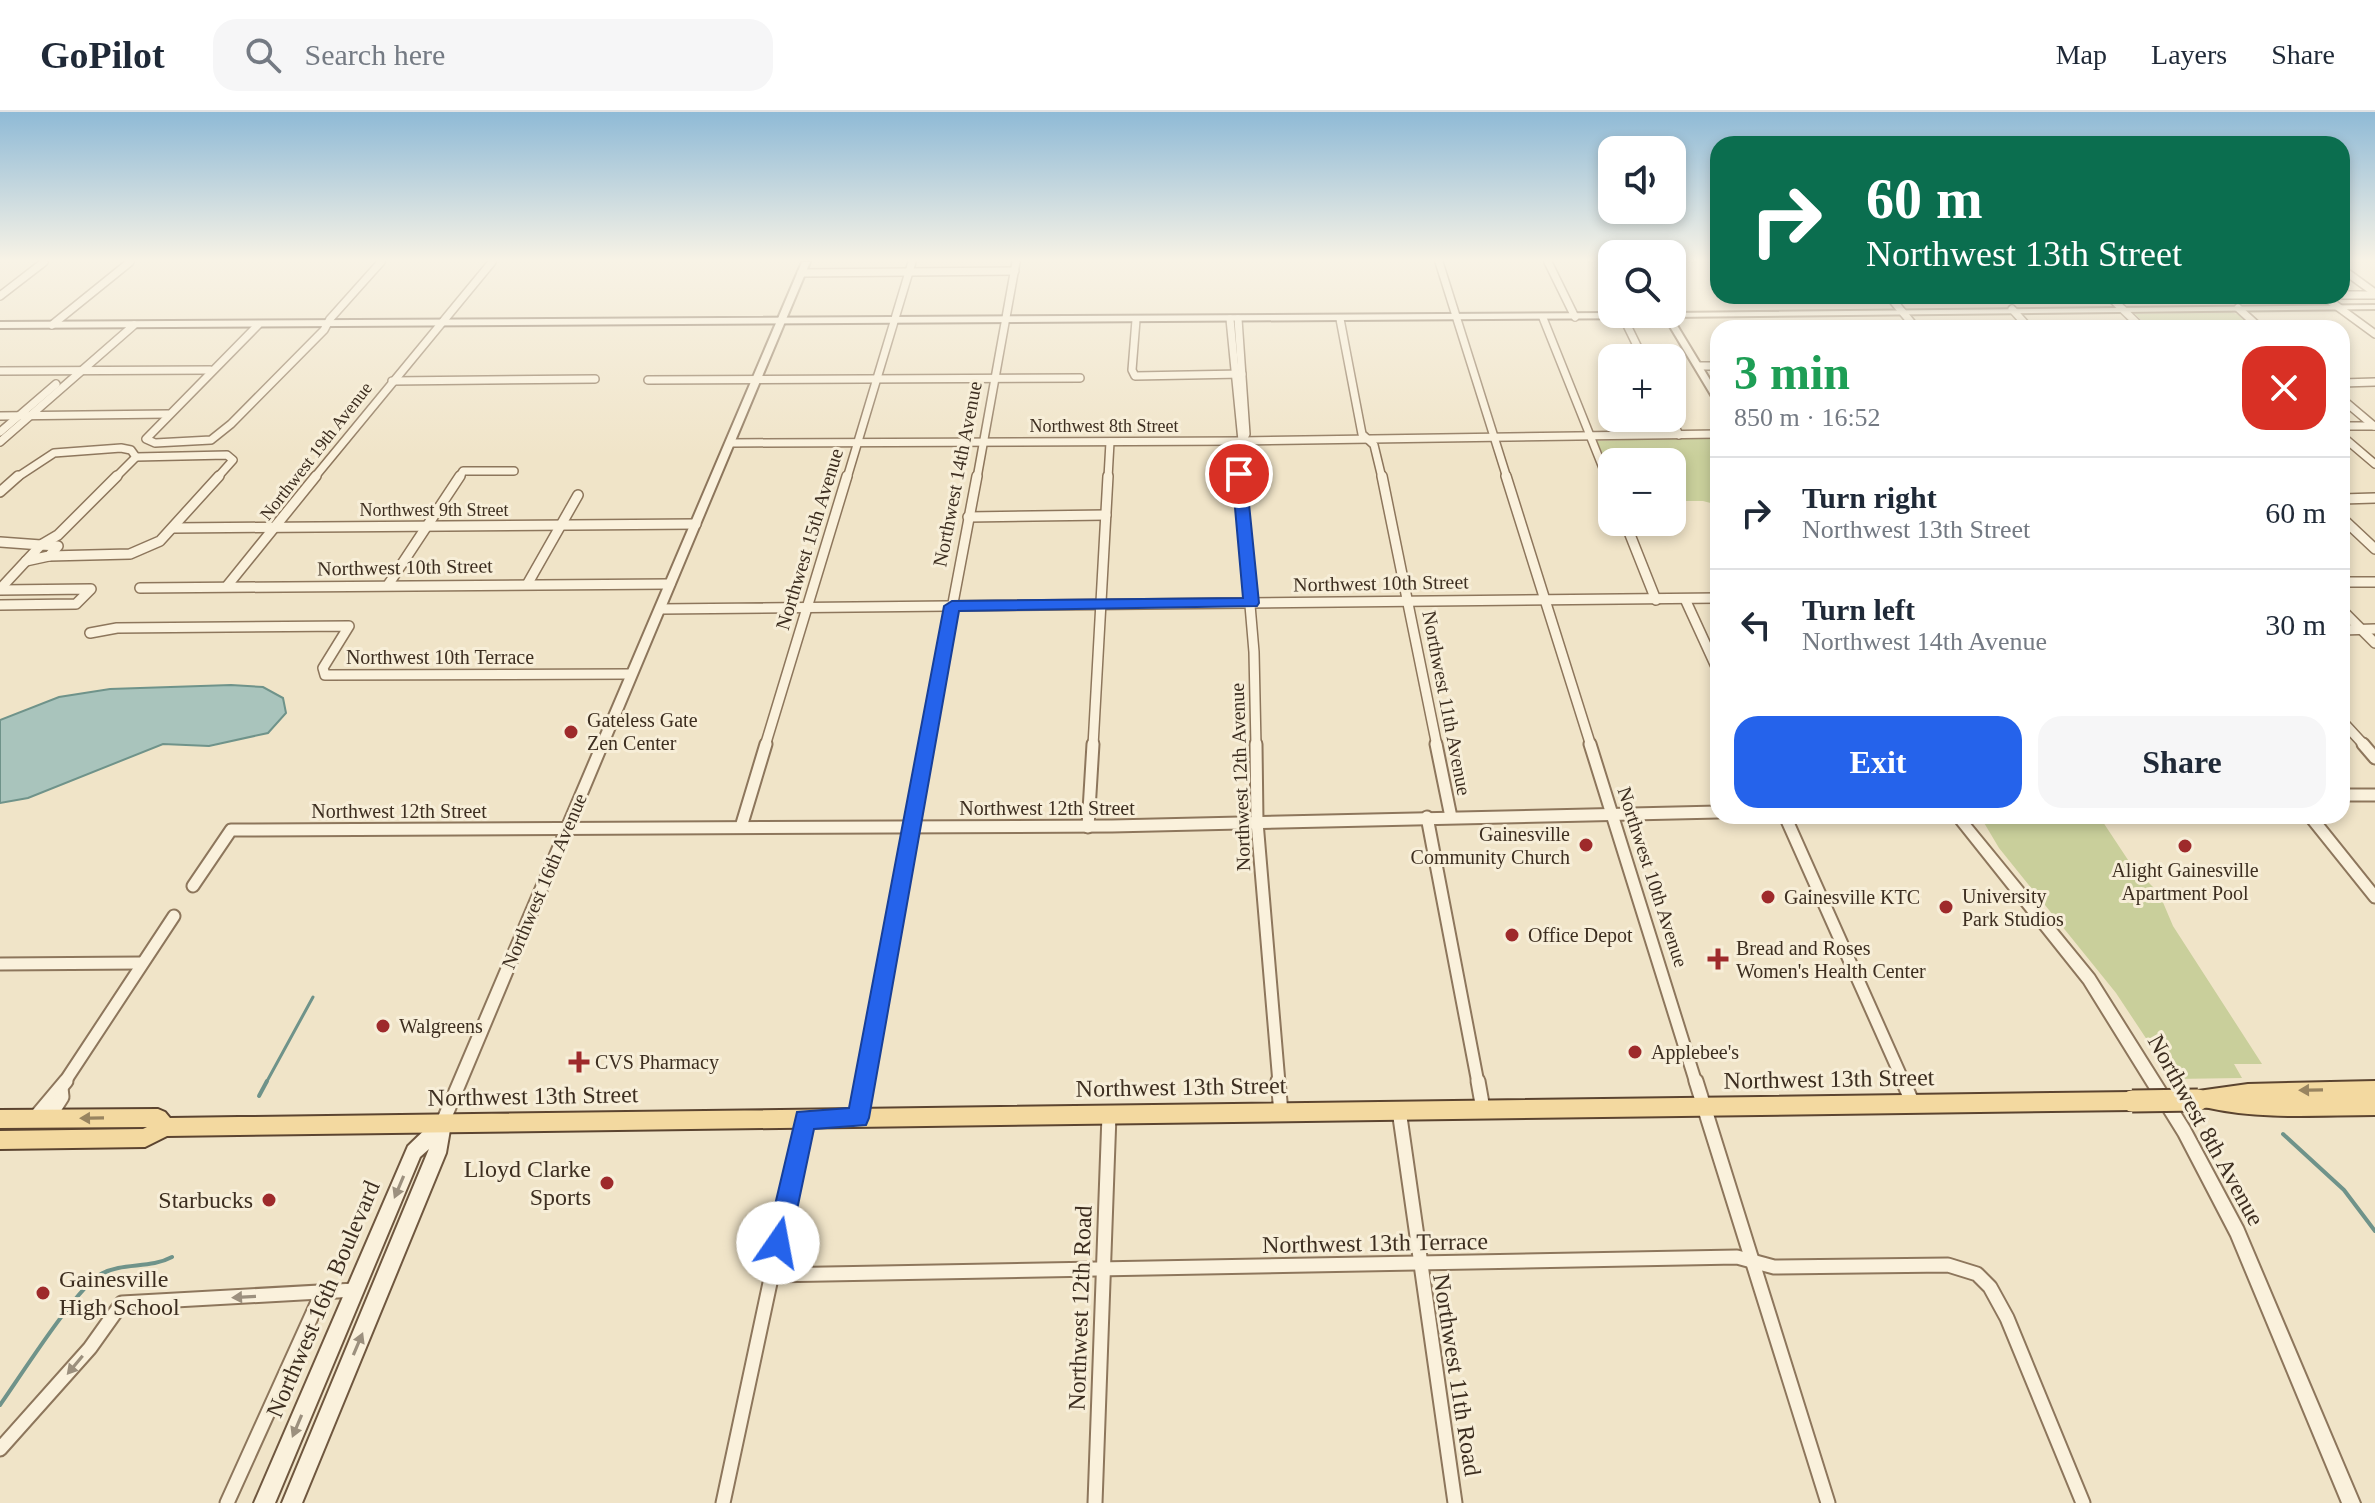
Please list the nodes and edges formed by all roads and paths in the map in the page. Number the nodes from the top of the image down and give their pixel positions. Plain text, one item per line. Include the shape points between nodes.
1 (127, 327) edge
2 (127, 327) edge
3 (256, 327) edge
4 (323, 327) edge
5 (438, 327) edge
6 (779, 327) edge
7 (892, 327) edge
8 (1005, 327) edge
9 (1135, 327) edge
10 (1235, 327) edge
11 (1342, 327) edge
12 (1460, 327) edge
13 (1547, 327) edge
14 (1676, 328) edge
15 (1699, 366) junction
16 (1710, 366) edge
17 (210, 370) junction
18 (0, 371) edge
19 (71, 371) junction
20 (81, 371) junction
21 (1238, 374) junction
22 (757, 378) junction
23 (878, 378) junction
24 (996, 378) junction
25 (1080, 378) dead end
26 (595, 379) dead end
27 (648, 380) dead end
28 (392, 381) junction
29 (2375, 382) edge
30 (2350, 383) edge
31 (1710, 386) edge
32 (2350, 406) edge
33 (168, 414) junction
34 (0, 416) edge
35 (19, 416) junction
36 (30, 416) junction
37 (2350, 426) edge
38 (2374, 426) edge
39 (0, 432) edge
40 (1678, 432) edge
41 (1710, 434) edge
42 (1679, 435) junction
43 (1590, 436) junction
44 (1494, 437) junction
45 (1368, 439) junction
46 (1242, 441) junction
47 (0, 442) edge
48 (985, 442) junction
49 (1110, 442) junction
50 (731, 443) junction
51 (2350, 443) edge
52 (856, 444) junction
53 (1598, 456) edge
54 (136, 457) junction
55 (2375, 464) edge
56 (514, 471) dead end
57 (0, 492) edge
58 (578, 495) dead end
59 (2375, 498) edge
60 (2350, 499) edge
61 (1106, 515) junction
62 (968, 517) junction
63 (696, 524) junction
64 (561, 525) junction
65 (425, 526) junction
66 (2350, 526) edge
67 (277, 527) junction
68 (173, 528) junction
69 (1631, 536) edge
70 (0, 542) edge
71 (41, 545) junction
72 (2375, 549) edge
73 (49, 556) junction
74 (26, 561) junction
75 (5, 579) edge
76 (2350, 582) edge
77 (2375, 582) edge
78 (528, 583) junction
79 (670, 584) junction
80 (388, 585) junction
81 (227, 586) junction
82 (140, 588) dead end
83 (0, 589) edge
84 (1710, 598) edge
85 (1685, 599) junction
86 (1544, 600) junction
87 (1656, 600) junction
88 (1408, 601) junction
89 (1252, 603) junction
90 (1100, 604) junction
91 (0, 605) edge
92 (952, 606) junction
93 (807, 608) junction
94 (660, 609) junction
95 (2350, 618) edge
96 (2362, 629) junction
97 (2375, 629) edge
98 (2350, 630) edge
99 (90, 633) dead end
100 (2375, 643) edge
101 (1710, 654) edge
102 (631, 674) junction
103 (2350, 730) edge
104 (2375, 758) edge
105 (2350, 795) edge
106 (2375, 795) edge
107 (1710, 812) edge
108 (1612, 814) junction
109 (1427, 817) junction
110 (1451, 817) junction
111 (1257, 822) junction
112 (1789, 824) edge
113 (1963, 824) edge
114 (2316, 824) edge
115 (910, 826) junction
116 (741, 827) junction
117 (1088, 827) junction
118 (566, 828) junction
119 (193, 886) dead end
120 (2375, 897) edge
121 (174, 916) dead end
122 (141, 963) junction
123 (0, 964) edge
124 (2375, 1089) edge
125 (2198, 1100) junction
126 (1913, 1104) junction
127 (2375, 1106) edge
128 (1705, 1107) junction
129 (1483, 1109) junction
130 (1399, 1110) junction
131 (1281, 1112) junction
132 (1109, 1115) junction
133 (858, 1118) junction
134 (0, 1119) edge
135 (41, 1119) junction
136 (805, 1119) junction
137 (442, 1124) junction
138 (165, 1127) junction
139 (0, 1128) edge
140 (0, 1140) edge
141 (1751, 1261) junction
142 (1418, 1264) junction
143 (1103, 1269) junction
144 (771, 1275) junction
145 (355, 1290) junction
146 (322, 1293) junction
147 (0, 1449) edge
148 (227, 1503) edge
149 (264, 1503) edge
150 (292, 1503) edge
151 (723, 1503) edge
152 (1095, 1503) edge
153 (1455, 1503) edge
154 (1828, 1503) edge
155 (2083, 1503) edge
156 (2351, 1503) edge

1 - 19 street
2 - 20 street
3 - 17 street
4 - 33 street via 211,440 146,439
5 - 28 street, Northwest 19th Avenue
6 - 22 street, Northwest 16th Avenue
7 - 23 street, Northwest 15th Avenue
8 - 24 street, Northwest 14th Avenue
9 - 21 street via 1135,376
10 - 21 street, Northwest 12th Avenue
11 - 45 street, Northwest 11th Avenue via 1362,434
12 - 44 street, Northwest 10th Avenue
13 - 43 street
14 - 15 street
15 - 16 street
15 - 31 street
17 - 20 street
17 - 33 street
18 - 19 street
19 - 20 street
19 - 35 street
20 - 36 street
21 - 46 street, Northwest 12th Avenue via 1246,434
22 - 23 street
22 - 27 street
22 - 50 street, Northwest 16th Avenue
23 - 24 street
23 - 52 street, Northwest 15th Avenue
24 - 25 street
24 - 48 street, Northwest 14th Avenue
26 - 28 street
28 - 67 street, Northwest 19th Avenue
29 - 30 street
32 - 38 street
33 - 36 street
34 - 35 street
35 - 36 street
35 - 39 street
36 - 47 street
37 - 38 street
40 - 42 street
41 - 42 street, Northwest 8th Street
42 - 43 street, Northwest 8th Street
43 - 44 street, Northwest 8th Street
43 - 53 street
44 - 45 street, Northwest 8th Street
44 - 86 street, Northwest 10th Avenue
45 - 46 street, Northwest 8th Street
45 - 88 street, Northwest 11th Avenue via 1374,445
46 - 49 street, Northwest 8th Street
46 - 89 street, Northwest 12th Avenue via 1239,474
48 - 49 street, Northwest 8th Street
48 - 52 street, Northwest 8th Street
48 - 62 street, Northwest 14th Avenue
49 - 61 street
50 - 52 street, Northwest 8th Street
50 - 63 street, Northwest 16th Avenue
51 - 55 street
52 - 93 street, Northwest 15th Avenue
54 - 57 street via 121,448 57,449 35,459
54 - 68 street via 227,455 233,460
54 - 71 street via 58,535
56 - 65 street via 463,471
58 - 64 street
59 - 60 street
61 - 62 street
61 - 90 street
62 - 92 street, Northwest 14th Avenue
63 - 64 street, Northwest 9th Street
63 - 79 street, Northwest 16th Avenue
64 - 65 street, Northwest 9th Street
64 - 78 street
65 - 67 street, Northwest 9th Street
65 - 80 street
66 - 72 street
67 - 68 street, Northwest 9th Street
67 - 81 street, Northwest 19th Avenue
68 - 73 street via 160,541 130,554
69 - 87 street
70 - 71 street
71 - 73 street via 58,546
71 - 74 street
73 - 74 street
74 - 75 street
75 - 83 street
76 - 77 street
78 - 79 street, Northwest 10th Street
78 - 80 street, Northwest 10th Street
79 - 94 street, Northwest 16th Avenue
80 - 81 street, Northwest 10th Street
81 - 82 street, Northwest 10th Street
83 - 91 street via 91,589 76,604
84 - 85 street, Northwest 10th Street
85 - 87 street, Northwest 10th Street
85 - 101 street
86 - 87 street, Northwest 10th Street
86 - 88 street, Northwest 10th Street
86 - 108 street, Northwest 10th Avenue
88 - 89 street, Northwest 10th Street
88 - 110 street, Northwest 11th Avenue
89 - 90 street, Northwest 10th Street
89 - 111 street, Northwest 12th Avenue
90 - 92 street, Northwest 10th Street
90 - 117 street
92 - 93 street, Northwest 10th Street
92 - 115 street, Northwest 14th Avenue
93 - 94 street, Northwest 10th Street
93 - 116 street, Northwest 15th Avenue
94 - 102 street, Northwest 16th Avenue
95 - 96 street
96 - 97 street
96 - 98 street
96 - 100 street
99 - 102 street, Northwest 10th Terrace via 117,628 349,626 323,668 325,675
102 - 118 street, Northwest 16th Avenue
103 - 104 street
105 - 106 street
107 - 108 street, Northwest 12th Street
108 - 110 street, Northwest 12th Street
108 - 128 street, Northwest 10th Avenue
109 - 110 street, Northwest 12th Street
109 - 111 street, Northwest 12th Street
109 - 129 street
111 - 117 street, Northwest 12th Street
111 - 131 street, Northwest 12th Avenue
112 - 126 street
113 - 156 street, Northwest 8th Avenue via 2089,979 2184,1131 2237,1232
114 - 120 street
115 - 116 street, Northwest 12th Street
115 - 117 street, Northwest 12th Street
115 - 133 street, Northwest 14th Avenue
116 - 118 street, Northwest 12th Street
118 - 119 street, Northwest 12th Street via 231,830
118 - 137 street, Northwest 16th Avenue
121 - 122 street
122 - 123 street
122 - 135 street via 61,1088 62,1097
124 -> 125 main road, Northwest 13th Street via 2248,1092
125 - 126 main road, Northwest 13th Street, bridge
125 - 127 main road, Northwest 13th Street via 2258,1107
126 - 128 main road, Northwest 13th Street
128 - 129 main road, Northwest 13th Street
128 - 141 street, Northwest 10th Avenue
129 - 130 main road, Northwest 13th Street
130 - 131 main road, Northwest 13th Street
130 - 142 street, Northwest 11th Road
131 - 132 main road, Northwest 13th Street
132 - 133 main road, Northwest 13th Street
132 - 143 street, Northwest 12th Road
133 - 136 main road, Northwest 13th Street
134 - 135 main road, Northwest 13th Street
138 -> 135 main road, Northwest 13th Street via 158,1118
135 - 139 main road via 27,1127
136 - 137 main road, Northwest 13th Street
136 - 144 street
137 - 138 main road, Northwest 13th Street
137 -> 145 main road, Northwest 16th Boulevard via 414,1152
150 -> 137 main road, Northwest 16th Avenue via 437,1153
138 - 140 main road, Northwest 13th Street via 145,1138
141 - 142 street, Northwest 13th Terrace via 1737,1257
141 - 154 street, Northwest 10th Avenue
141 - 155 street, Northwest 13th Terrace via 1774,1267 1948,1265 1977,1274 2007,1318
142 - 143 street, Northwest 13th Terrace
142 - 153 street, Northwest 11th Road
143 - 144 street, Northwest 13th Terrace
143 - 152 street, Northwest 12th Road
144 - 151 street
145 - 146 street
145 -> 149 main road, Northwest 16th Boulevard
146 -> 147 street via 122,1303 90,1348
146 - 148 street

